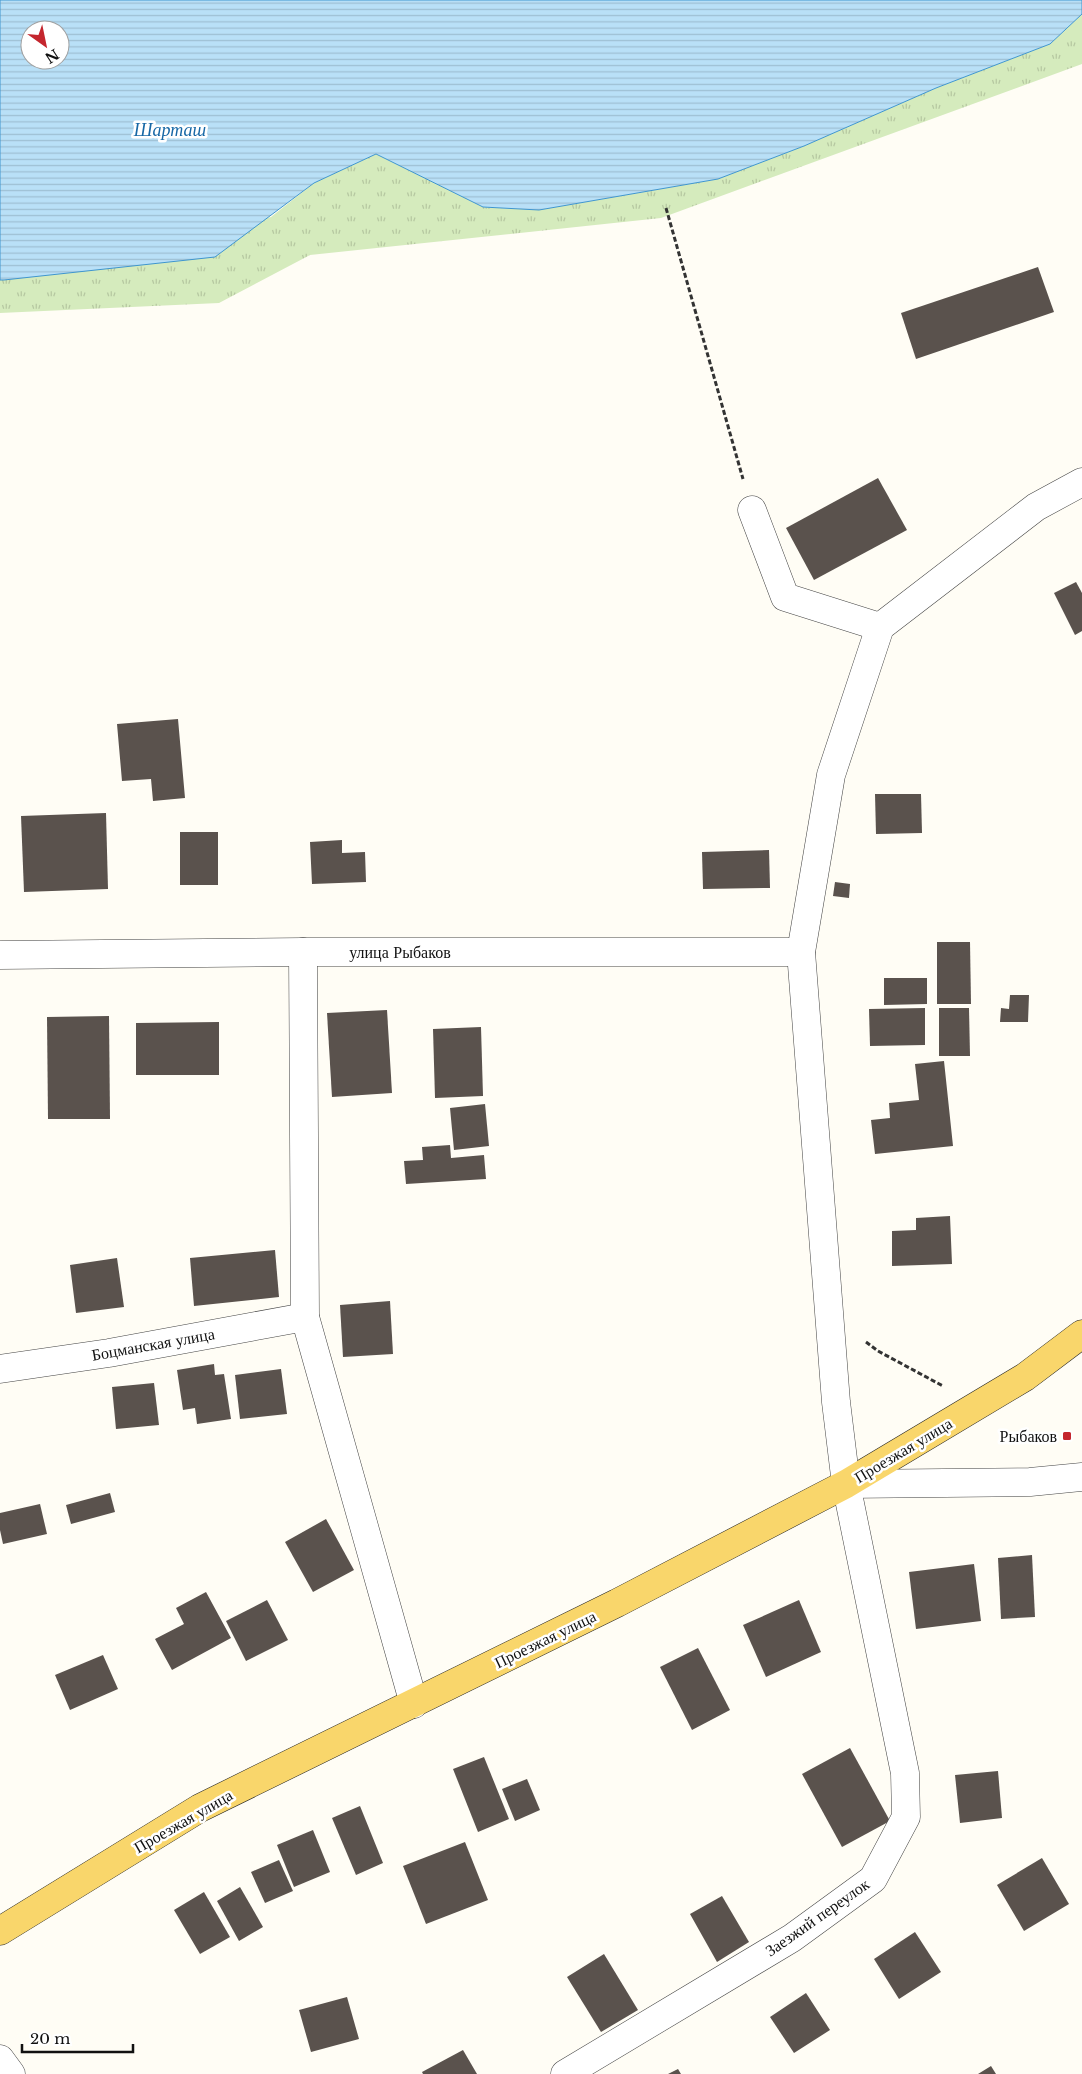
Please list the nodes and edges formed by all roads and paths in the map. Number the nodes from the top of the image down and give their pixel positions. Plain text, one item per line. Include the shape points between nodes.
1 (666, 208) dead end
2 (1082, 482) edge
3 (752, 510) joint
4 (880, 627) junction
5 (303, 952) junction
6 (801, 952) junction
7 (0, 955) edge
8 (829, 1316) junction
9 (305, 1317) junction
10 (1082, 1334) edge
11 (0, 1369) edge
12 (943, 1386) dead end
13 (1082, 1477) edge
14 (846, 1484) junction
15 (414, 1704) junction
16 (0, 1931) edge
17 (0, 2058) edge
18 (11, 2074) edge
19 (565, 2074) edge

1 - 3 path
2 - 4 street via 1036,507
3 - 4 street via 785,597
4 - 6 street, Заезжий переулок via 831,775
5 - 6 street, улица Рыбаков
5 - 7 street, улица Рыбаков
5 - 9 street
6 - 8 street, Заезжий переулок
8 - 12 path via 878,1351
8 - 14 street, Заезжий переулок
9 - 11 street, Боцманская улица via 109,1353
9 - 15 street
10 - 14 main road, Проезжая улица via 1025,1377
13 - 14 street via 1030,1482
14 - 15 main road, Проезжая улица
14 - 19 street, Заезжий переулок via 905,1773 906,1817 873,1879 792,1938
15 - 16 main road, Проезжая улица via 200,1808
17 - 18 street

